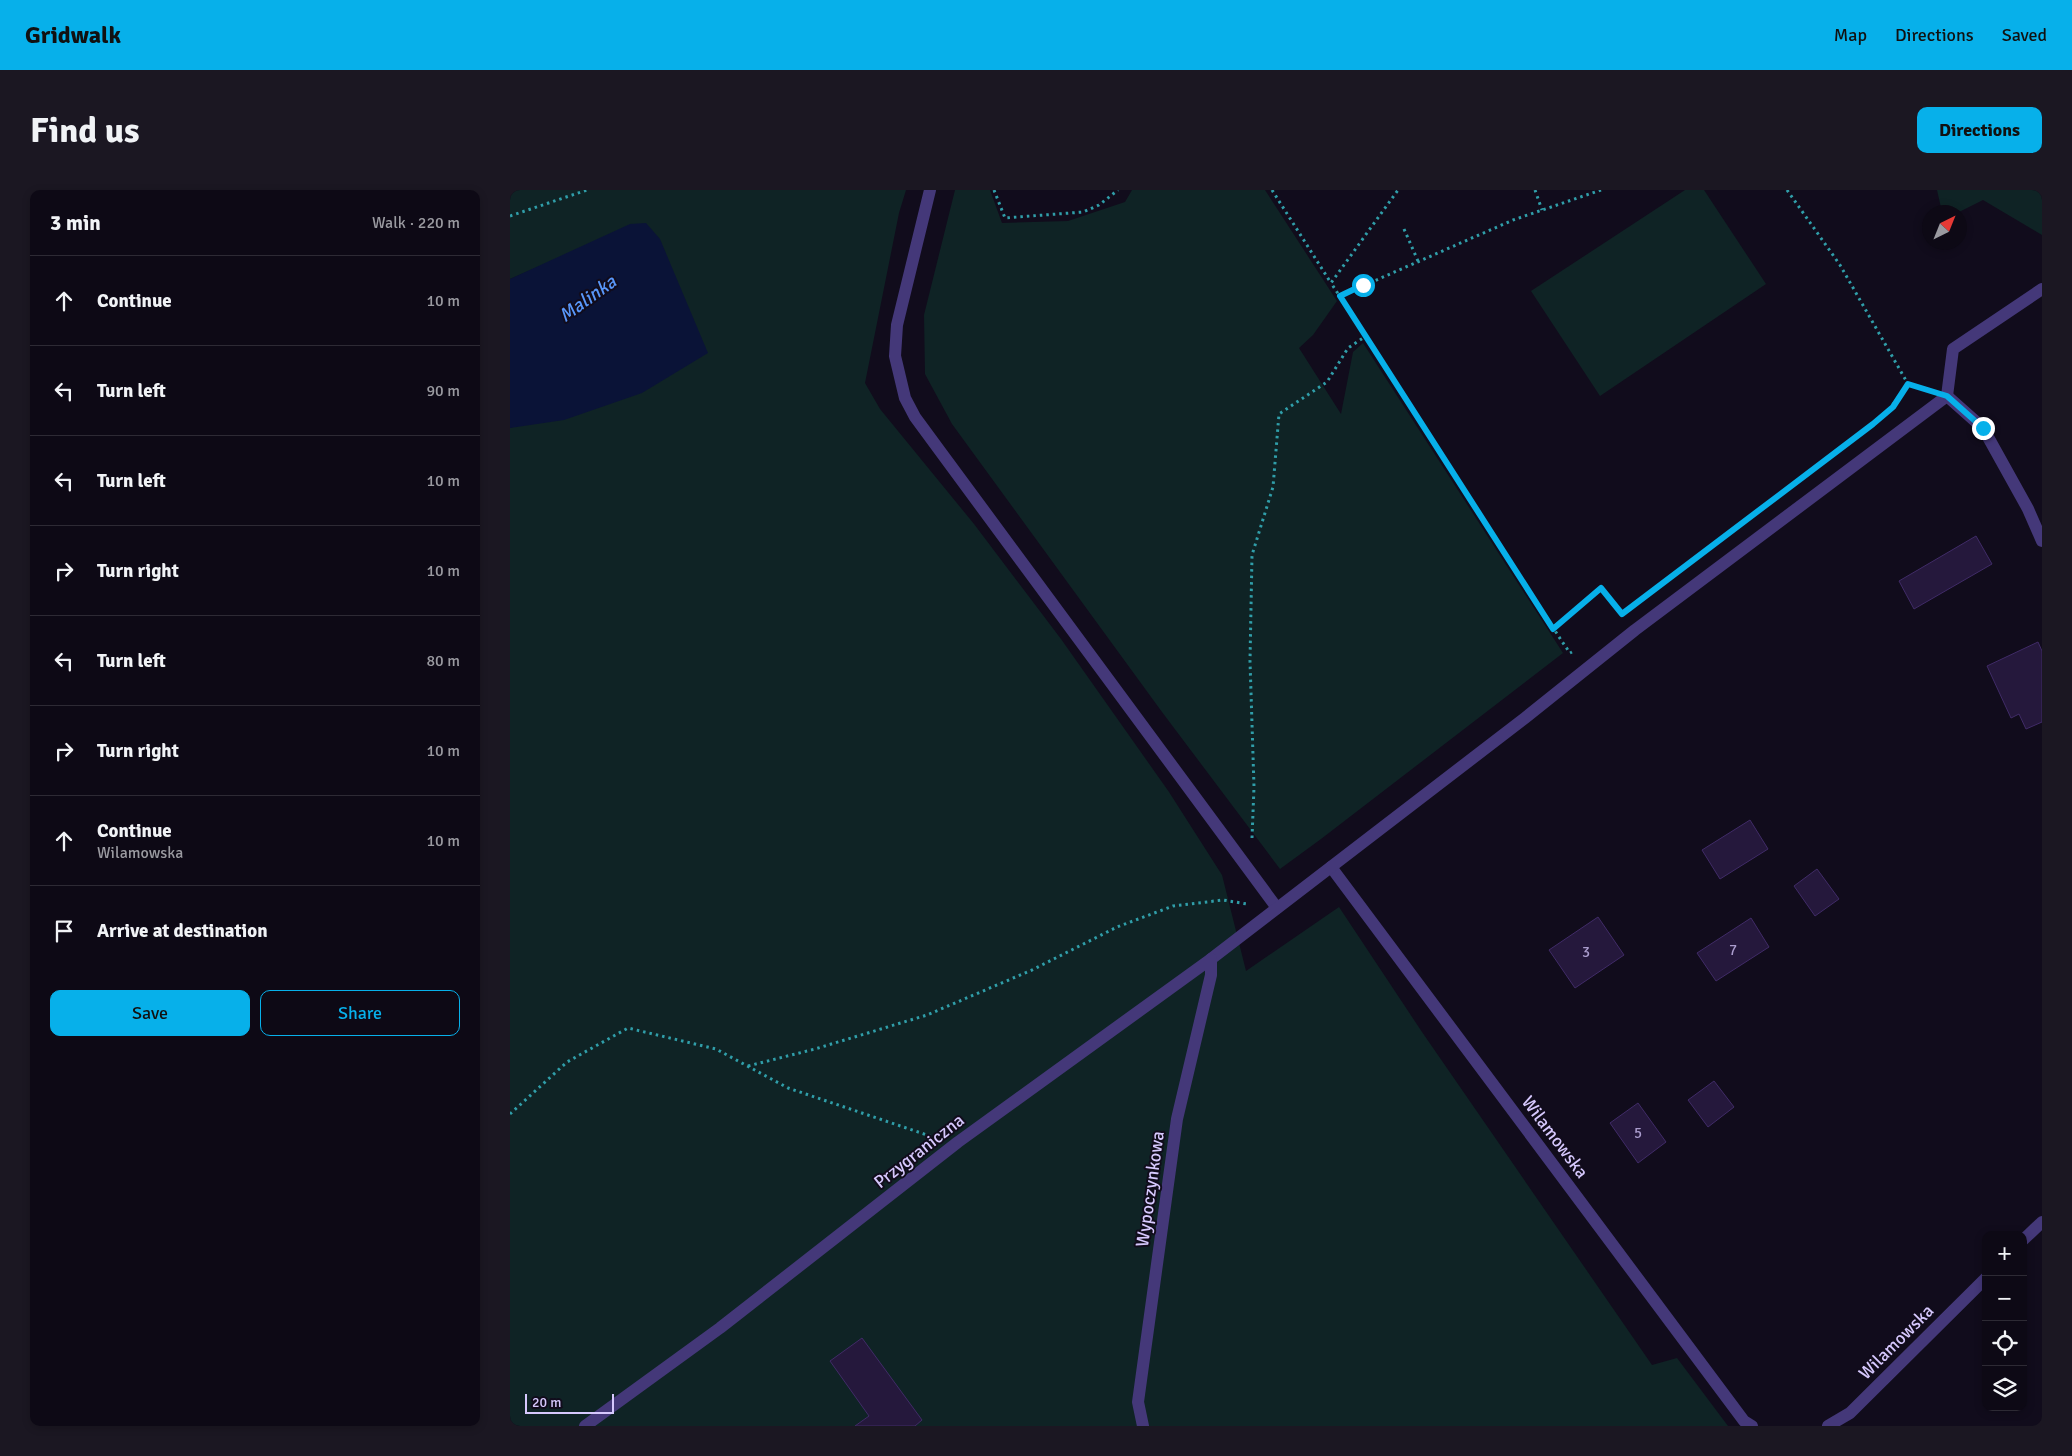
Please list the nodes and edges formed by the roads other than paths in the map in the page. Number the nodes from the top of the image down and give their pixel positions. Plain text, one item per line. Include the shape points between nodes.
1 (930, 190) edge
2 (2042, 289) edge
3 (1947, 396) junction
4 (2042, 541) edge
5 (1331, 867) junction
6 (1277, 908) junction
7 (1211, 959) junction
8 (2042, 1222) edge
9 (2027, 1236) edge
10 (1982, 1282) edge
11 (585, 1426) edge
12 (1143, 1426) edge
13 (1752, 1426) edge
14 (1828, 1426) edge

1 - 6 street via 897,326 895,356 905,398 940,452
2 - 3 street via 1953,349
3 - 4 street via 1983,428
3 - 5 street, Przygraniczna via 1635,630
5 - 6 street, Przygraniczna
5 - 13 street, Wilamowska via 1744,1421
6 - 7 street, Przygraniczna
7 - 11 street, Przygraniczna via 958,1142 720,1328
7 - 12 street, Wypoczynkowa via 1211,975 1177,1119 1138,1402
8 - 9 street
10 - 14 street, Wilamowska via 1850,1413

